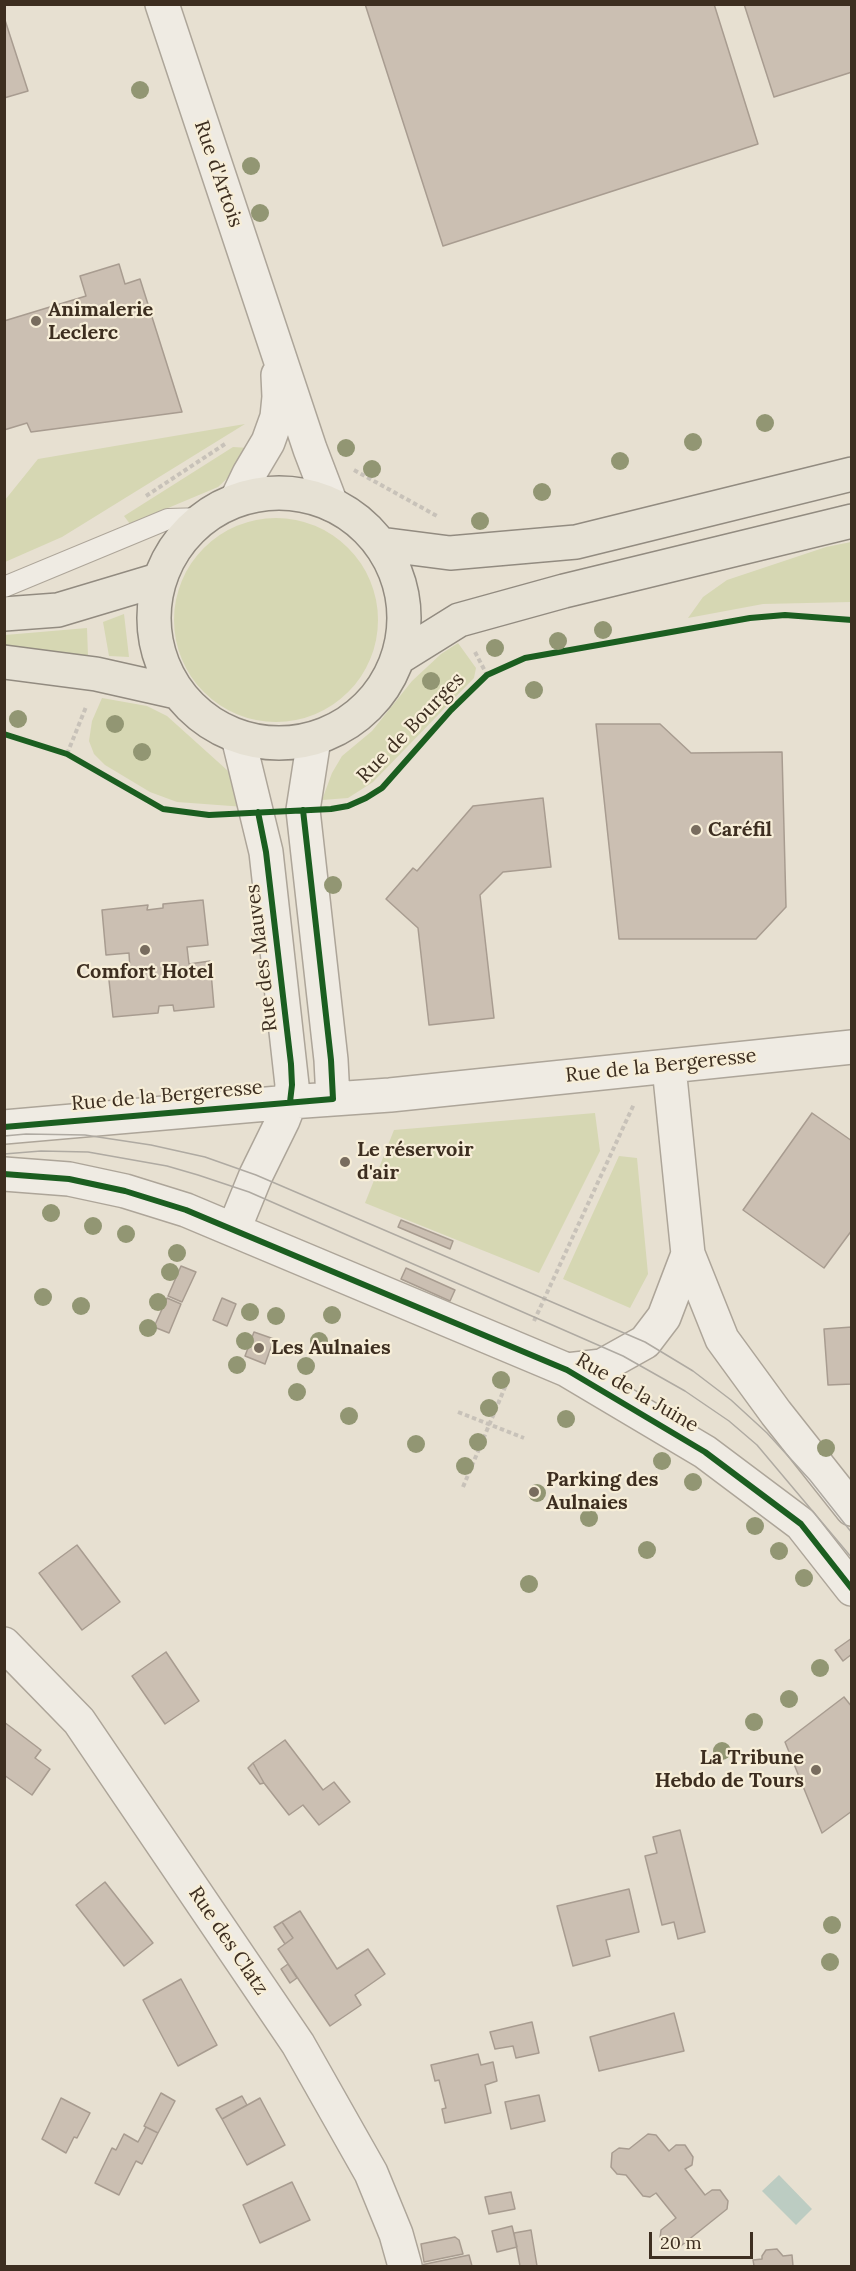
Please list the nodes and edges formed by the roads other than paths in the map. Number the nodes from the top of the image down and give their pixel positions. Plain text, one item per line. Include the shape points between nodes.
1 (162, 4) edge
2 (275, 343) junction
3 (852, 474) edge
4 (237, 499) junction
5 (331, 504) junction
6 (203, 518) junction
7 (852, 521) edge
8 (380, 544) junction
9 (158, 580) junction
10 (4, 587) edge
11 (4, 614) edge
12 (398, 658) junction
13 (4, 662) edge
14 (176, 692) junction
15 (238, 737) junction
16 (314, 739) junction
17 (852, 1047) edge
18 (670, 1081) junction
19 (333, 1099) junction
20 (290, 1101) junction
21 (4, 1127) edge
22 (4, 1174) edge
23 (234, 1229) junction
24 (688, 1254) junction
25 (567, 1370) junction
26 (852, 1509) edge
27 (852, 1588) edge
28 (4, 1644) edge
29 (405, 2266) edge

1 - 2 street, Rue d'Artois
2 - 4 street, Rue d'Artois via 277,417
2 - 5 street, Rue d'Artois
3 - 8 main road via 576,542 450,553
4 - 5 main road via 269,493 301,494
4 - 6 main road
5 - 8 main road via 358,521
6 - 9 main road via 176,546
6 - 10 lane via 168,519
7 - 12 main road via 459,620
8 - 12 main road via 398,579 404,619
9 - 11 main road via 58,610
9 - 14 main road via 152,619 158,657
12 - 16 main road via 385,685 366,709 342,727
13 - 14 main road via 96,674
14 - 15 main road via 203,719
15 - 16 main road via 276,744
15 - 20 street, Rue des Mauves via 266,852 291,1064
16 - 19 street via 303,810
17 - 18 street, Rue de la Bergeresse via 757,1055
18 - 19 street, Rue de la Bergeresse
18 - 24 street, Rue de la Juine
19 - 20 street, Rue de la Bergeresse
20 - 21 street, Rue de la Bergeresse
20 - 23 street, Rue des Mauves
22 - 23 street via 69,1179 125,1191
23 - 25 street, Rue de la Juine
24 - 25 street, Rue de la Juine via 664,1317 645,1342 602,1366
24 - 26 street, Rue de la Juine via 722,1339
25 - 27 street, Rue de la Juine via 705,1452 801,1524
28 - 29 street, Rue des Clatz via 79,1721 298,2044 371,2172

